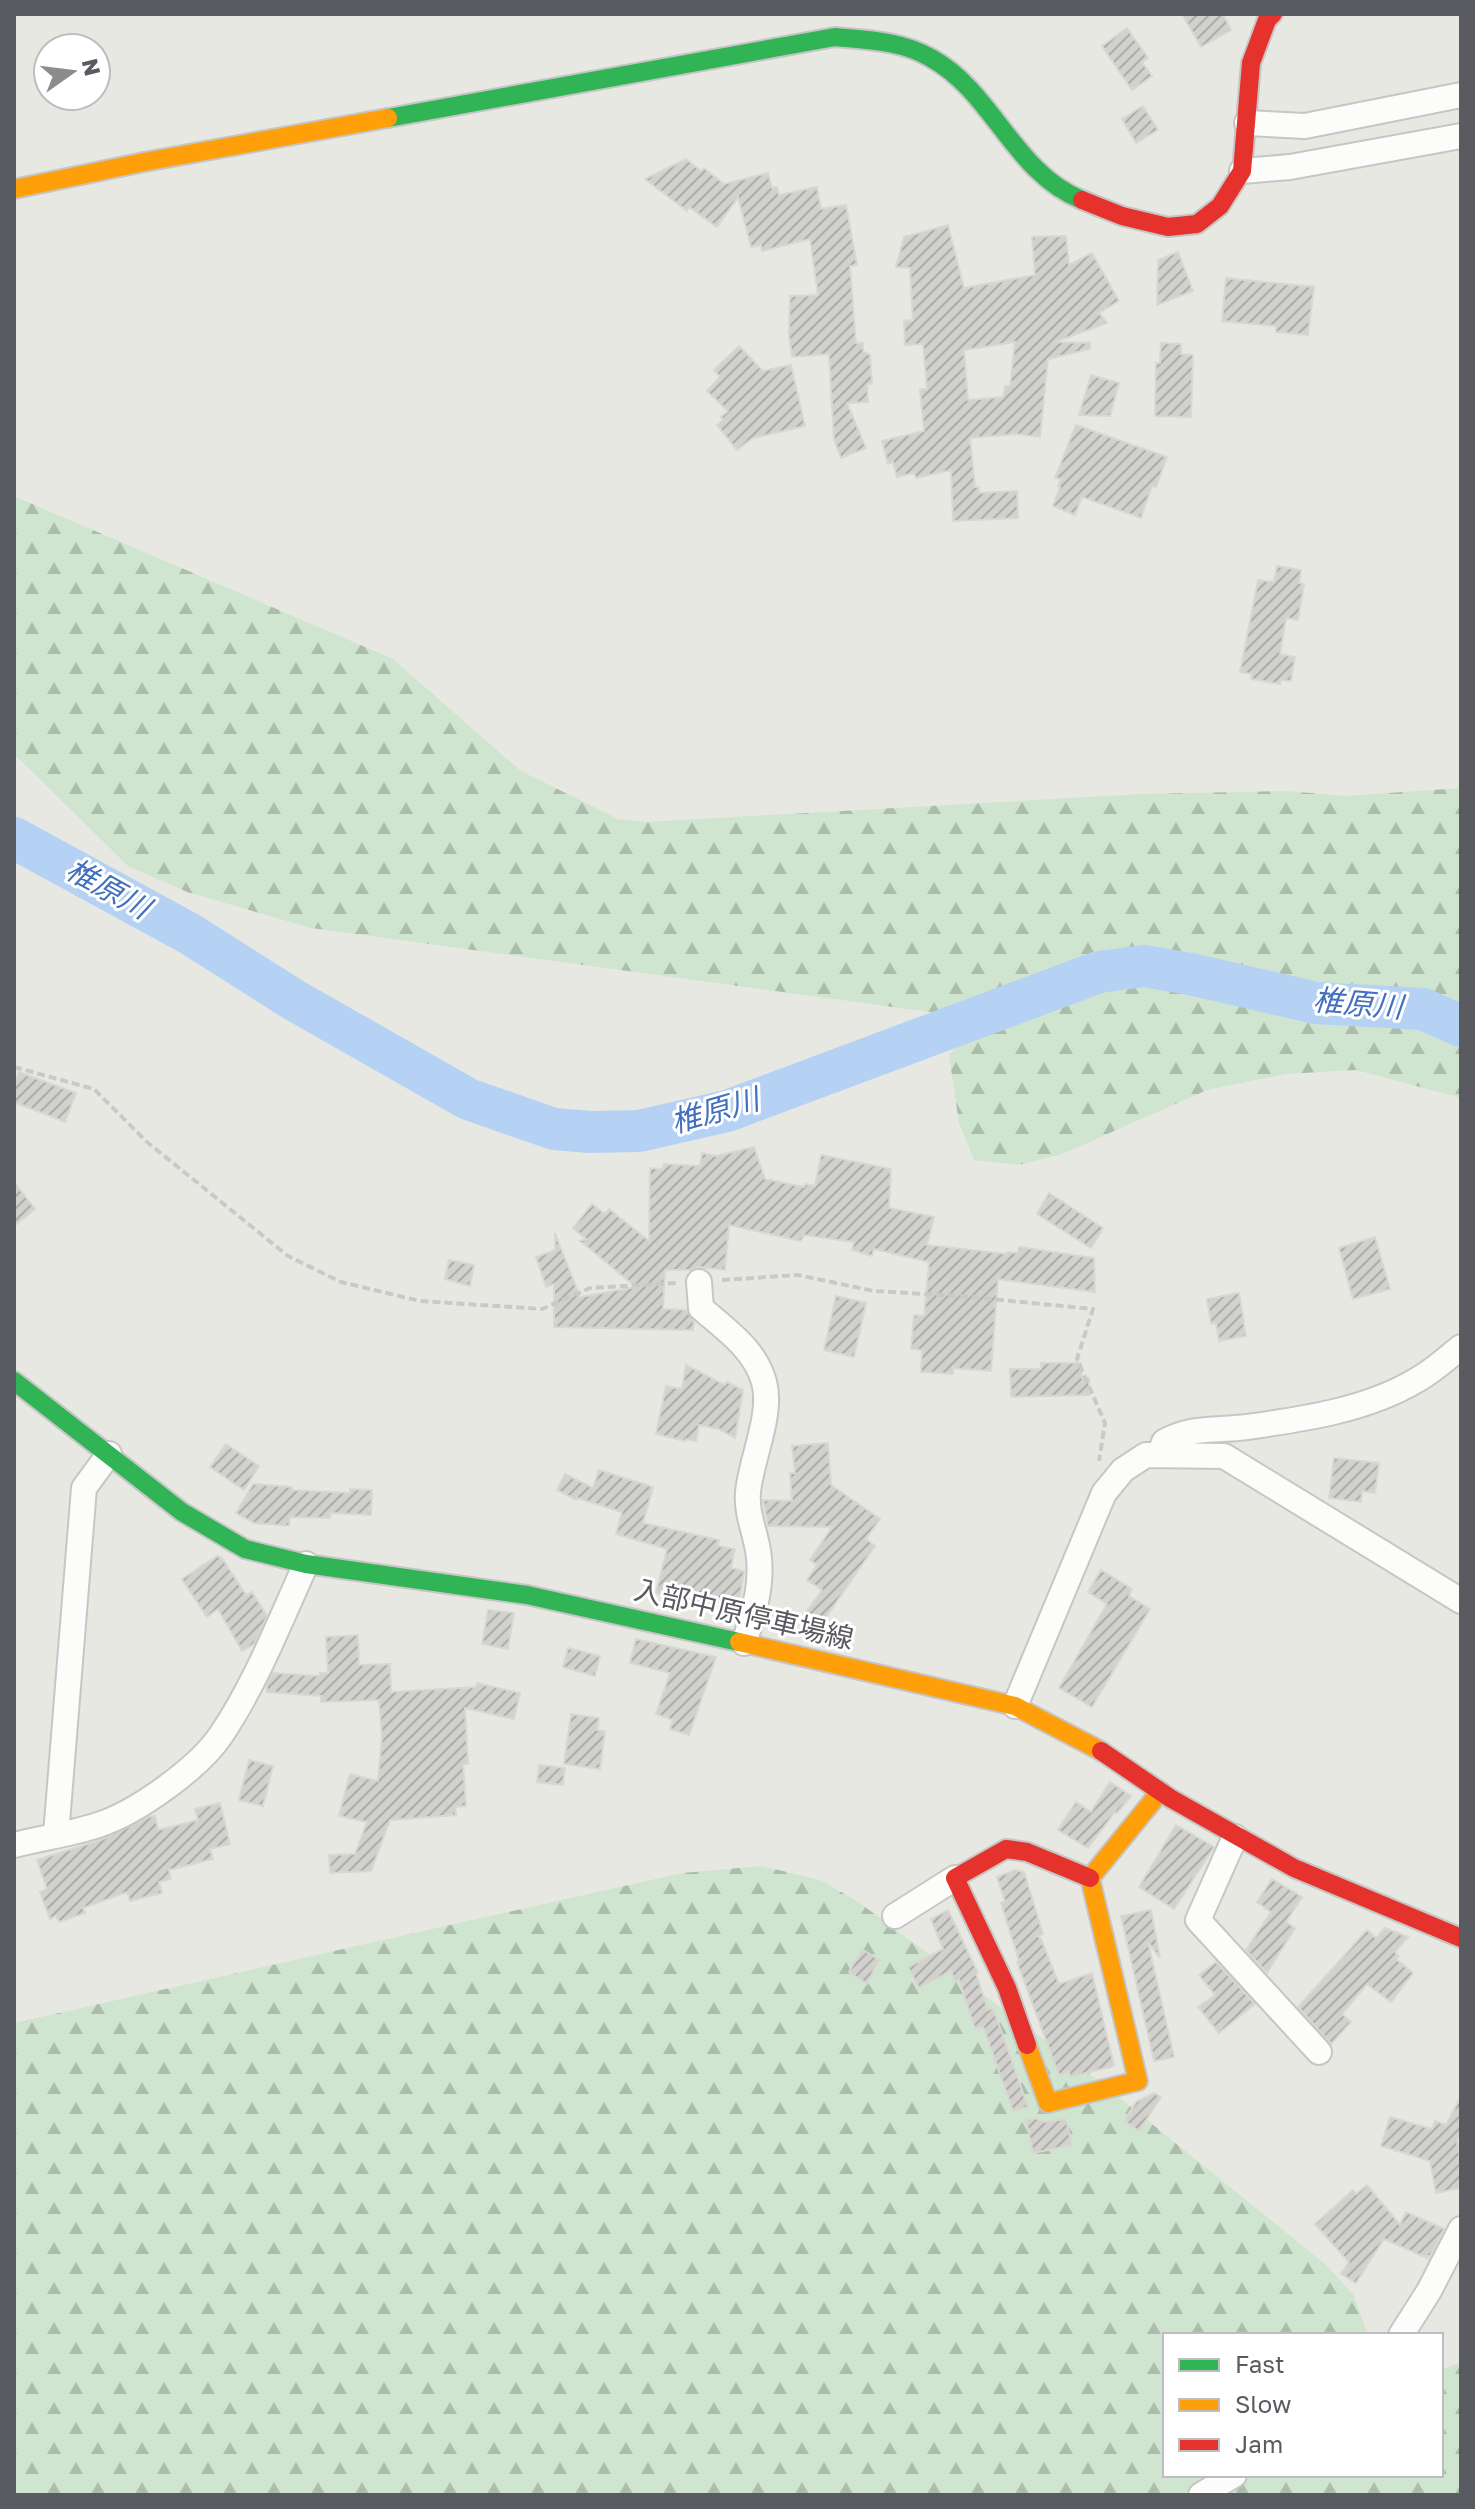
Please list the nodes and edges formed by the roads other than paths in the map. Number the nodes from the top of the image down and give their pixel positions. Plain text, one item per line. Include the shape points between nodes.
1 (1273, 14) edge
2 (1461, 95) edge
3 (1247, 123) junction
4 (1461, 136) edge
5 (1242, 171) junction
6 (14, 189) edge
7 (699, 1282) road end
8 (1461, 1347) edge
9 (14, 1381) edge
10 (109, 1454) junction
11 (1160, 1454) junction
12 (306, 1564) junction
13 (1461, 1601) edge
14 (744, 1643) junction
15 (1015, 1706) junction
16 (1160, 1792) junction
17 (56, 1835) junction
18 (1235, 1837) junction
19 (14, 1845) edge
20 (955, 1878) junction
21 (1090, 1878) junction
22 (895, 1916) dead end
23 (1461, 1938) edge
24 (1319, 2052) dead end
25 (1461, 2229) edge
26 (1402, 2333) edge
27 (1231, 2477) edge
28 (1201, 2495) edge

1 - 3 street via 1251,63
2 - 3 street via 1305,126
3 - 5 street
4 - 5 street
5 - 6 street via 1220,206 1197,224 1168,227 1122,216 1074,197 1033,168 964,81 930,57 888,42 835,37
7 - 14 street via 701,1308 747,1348 766,1385 748,1490 759,1593
8 - 11 street via 1418,1380 1349,1408 1243,1428 1182,1431 1164,1442
9 - 10 street, 入部中原停車場線
10 - 12 street, 入部中原停車場線 via 217,1534 245,1549
10 - 17 street via 84,1488
11 - 13 street via 1224,1456
11 - 15 street via 1146,1455 1123,1470 1104,1493
12 - 14 street, 入部中原停車場線 via 527,1595
12 - 17 street via 220,1736 203,1755 147,1802 100,1825
14 - 15 street, 入部中原停車場線
15 - 16 street, 入部中原停車場線 via 1091,1745
16 - 18 street, 入部中原停車場線
16 - 21 street
17 - 19 street
18 - 23 street, 入部中原停車場線 via 1294,1868
18 - 24 street via 1198,1920
20 - 21 street via 1006,1849 1027,1852
20 - 21 street via 1007,1988 1048,2103 1138,2081
20 - 22 street
25 - 26 street
27 - 28 street

